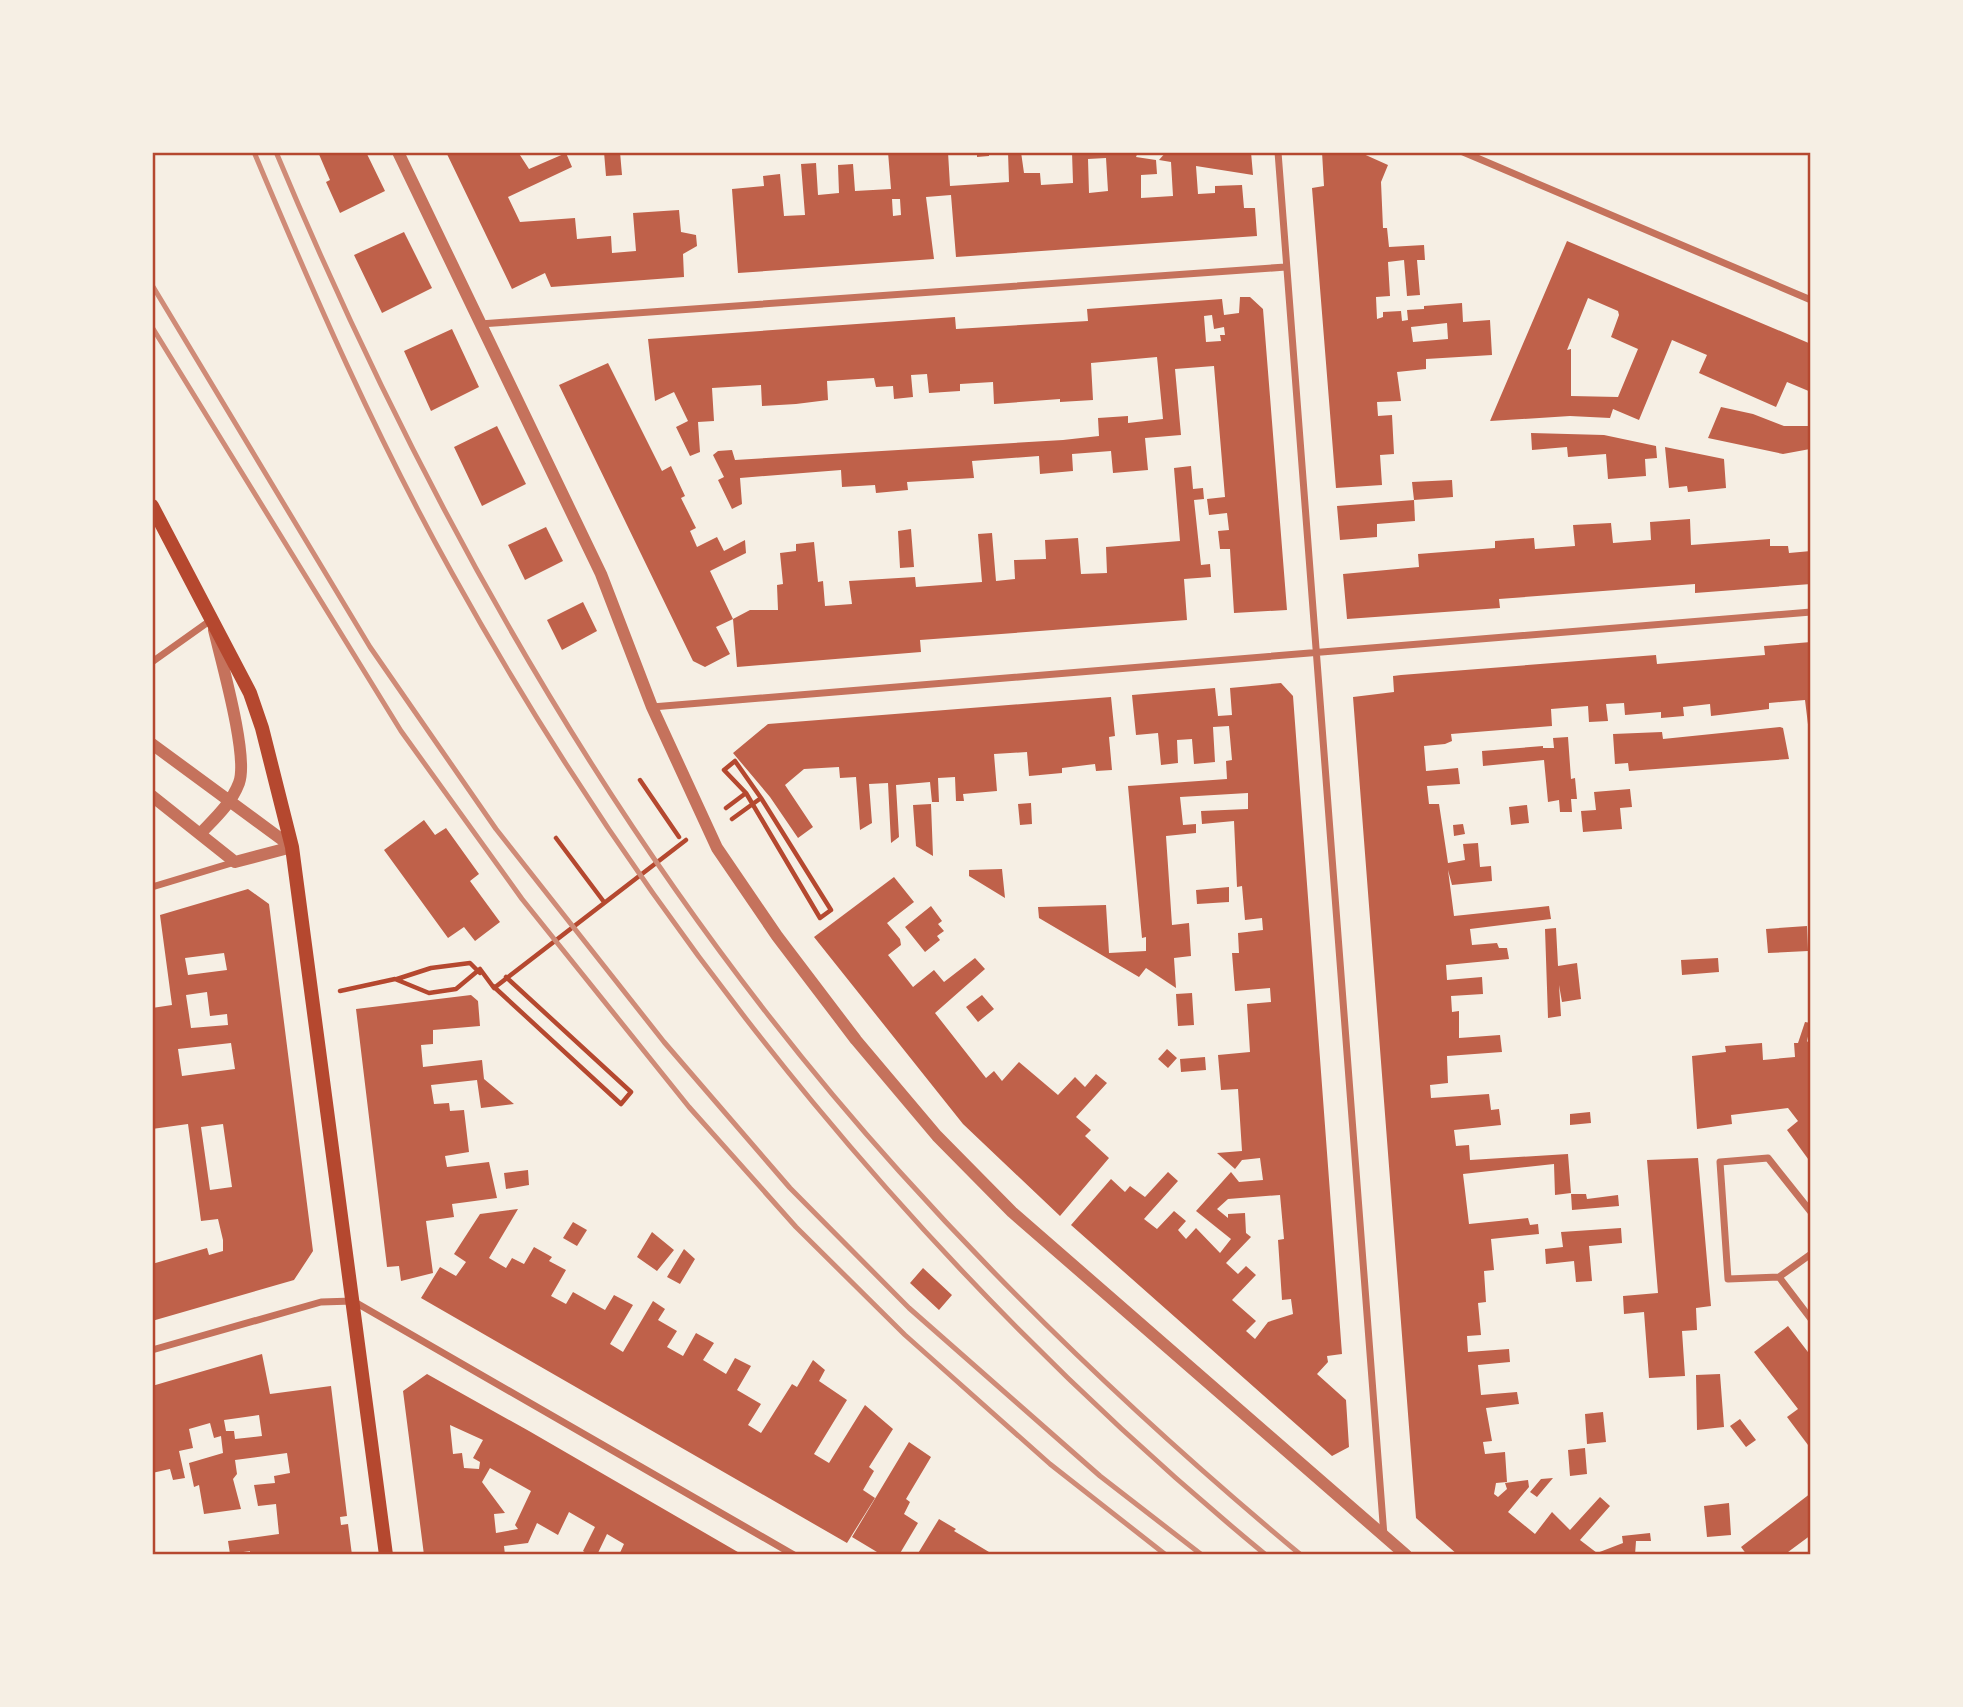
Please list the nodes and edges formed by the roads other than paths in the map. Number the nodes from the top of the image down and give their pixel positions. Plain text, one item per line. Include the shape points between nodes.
1 (398, 152) edge
2 (1278, 152) edge
3 (1463, 152) edge
4 (1286, 267) junction
5 (1811, 300) edge
6 (480, 324) junction
7 (152, 506) edge
8 (1811, 612) edge
9 (211, 620) junction
10 (1317, 653) junction
11 (152, 662) edge
12 (652, 707) junction
13 (152, 744) edge
14 (152, 796) edge
15 (229, 804) junction
16 (200, 834) junction
17 (292, 847) junction
18 (235, 862) junction
19 (152, 887) edge
20 (1811, 1212) edge
21 (1811, 1254) edge
22 (1779, 1277) junction
23 (353, 1301) junction
24 (1811, 1319) edge
25 (152, 1350) edge
26 (1384, 1537) junction
27 (386, 1555) edge
28 (794, 1555) edge
29 (1406, 1555) edge

1 - 6 street
2 - 4 street
3 - 5 street
4 - 6 street
4 - 10 street
6 - 12 street via 601,574
7 - 9 main road
8 - 10 street
9 - 11 street
9 - 15 street via 240,754 240,780
9 - 17 main road via 250,693
10 - 12 street
10 - 26 street
12 - 26 street via 711,835 777,936 849,1031 964,1164 1021,1220
13 - 15 street
14 - 16 street
15 - 16 street
15 - 17 street
16 - 18 street
17 - 18 street
17 - 23 main road
18 - 19 street
20 - 22 street via 1768,1158 1720,1162 1728,1279
21 - 22 street
22 - 24 street
23 - 25 street via 321,1303
23 - 27 main road
23 - 28 street
26 - 29 street

